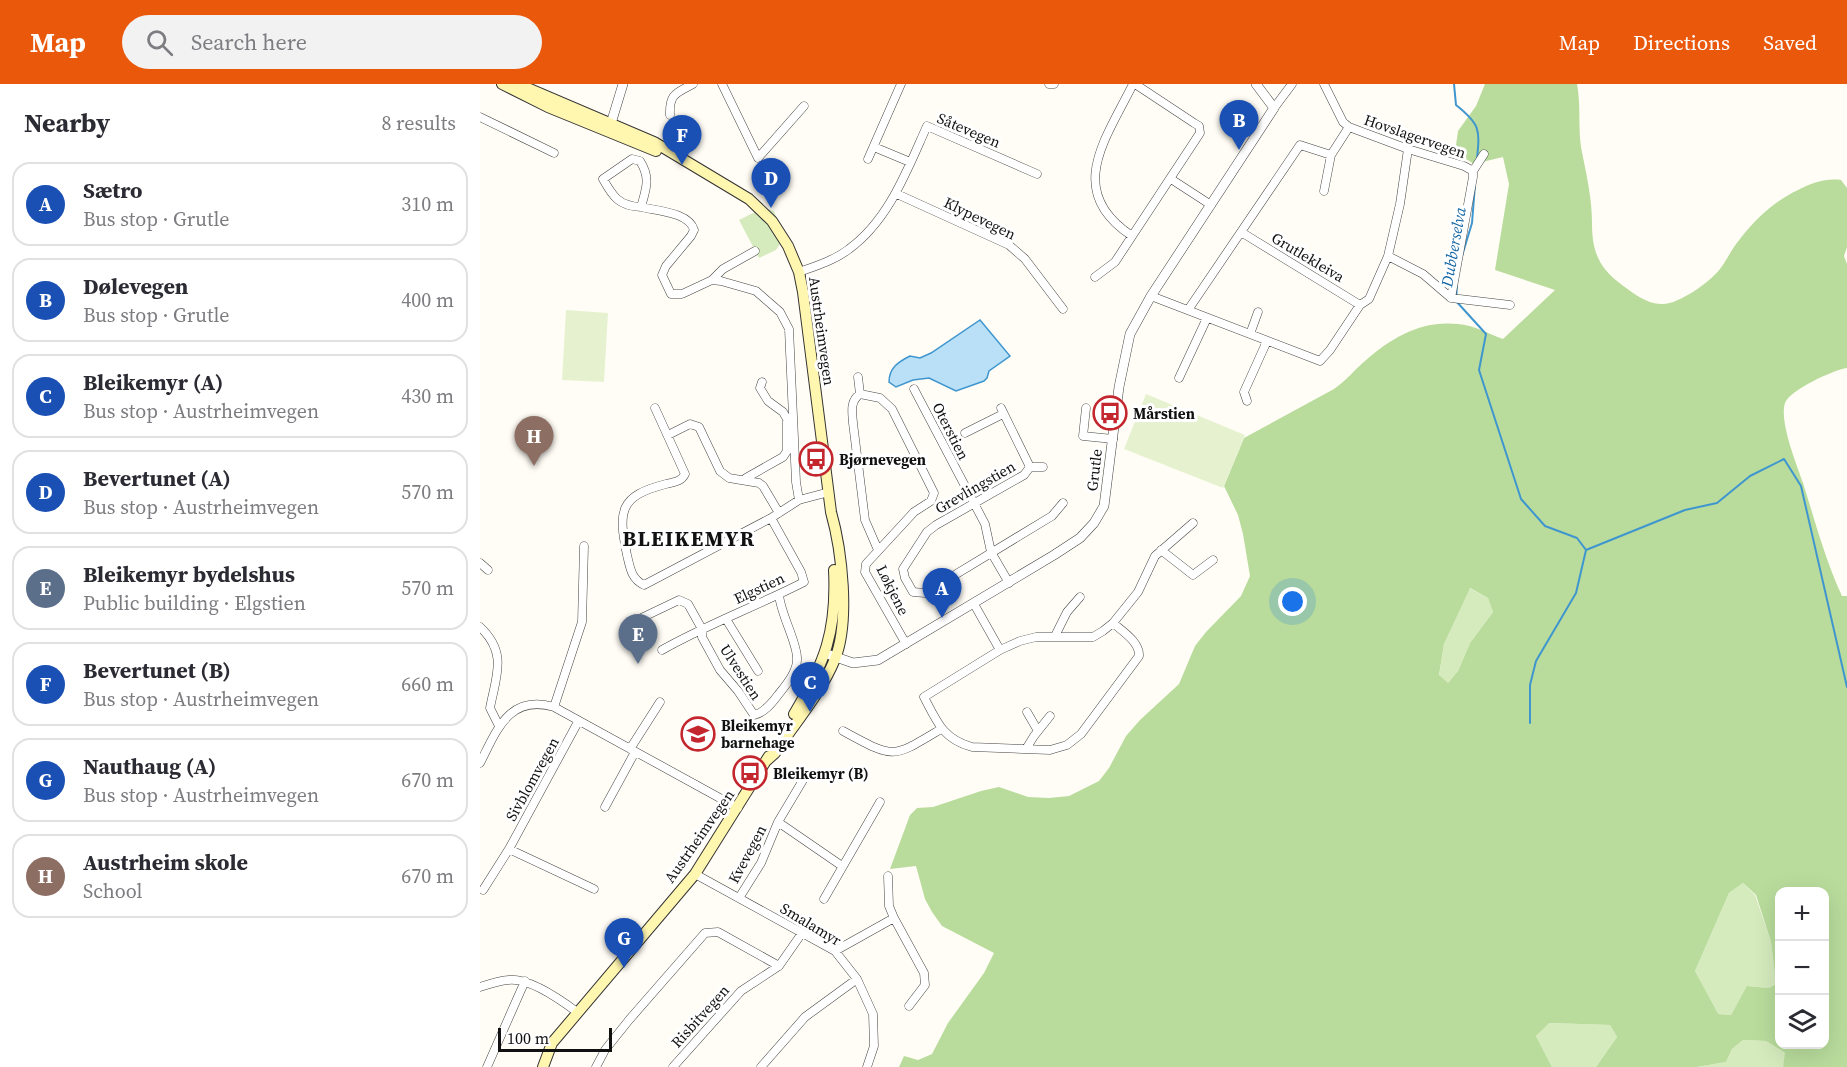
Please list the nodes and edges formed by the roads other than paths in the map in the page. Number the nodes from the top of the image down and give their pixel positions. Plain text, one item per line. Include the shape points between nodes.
1 (502, 84) edge
2 (518, 84) edge
3 (623, 84) edge
4 (693, 84) edge
5 (722, 84) edge
6 (901, 84) edge
7 (1049, 84) edge
8 (1054, 84) edge
9 (1134, 84) edge
10 (1256, 84) edge
11 (1292, 84) edge
12 (1324, 84) edge
13 (804, 105) dead end
14 (1274, 108) junction
15 (670, 115) dead end
16 (480, 117) edge
17 (1348, 127) junction
18 (610, 128) junction
19 (874, 147) junction
20 (1408, 149) junction
21 (554, 153) dead end
22 (1484, 154) dead end
23 (1330, 155) junction
24 (868, 159) dead end
25 (910, 162) junction
26 (1473, 171) junction
27 (1037, 174) dead end
28 (1171, 179) junction
29 (1324, 191) dead end
30 (897, 194) junction
31 (1211, 205) junction
32 (641, 207) junction
33 (1241, 232) junction
34 (1132, 236) junction
35 (755, 251) dead end
36 (1388, 256) junction
37 (799, 272) junction
38 (1095, 277) dead end
39 (712, 280) junction
40 (1151, 296) junction
41 (1451, 298) junction
42 (1360, 305) junction
43 (1510, 305) dead end
44 (1063, 309) dead end
45 (1188, 310) junction
46 (1258, 312) dead end
47 (1207, 318) junction
48 (1250, 334) junction
49 (1267, 341) junction
50 (858, 377) dead end
51 (1179, 378) dead end
52 (762, 382) dead end
53 (914, 389) dead end
54 (861, 394) junction
55 (1247, 401) dead end
56 (655, 408) dead end
57 (1086, 408) dead end
58 (965, 432) dead end
59 (668, 435) junction
60 (1113, 439) junction
61 (1030, 466) junction
62 (1043, 467) dead end
63 (745, 480) junction
64 (828, 492) junction
65 (799, 500) junction
66 (973, 504) junction
67 (1063, 504) dead end
68 (779, 513) junction
69 (771, 518) junction
70 (1193, 523) dead end
71 (584, 546) dead end
72 (878, 550) junction
73 (1161, 550) junction
74 (991, 552) junction
75 (1213, 560) dead end
76 (480, 563) edge
77 (488, 570) dead end
78 (1009, 583) junction
79 (779, 595) junction
80 (1080, 597) dead end
81 (974, 604) junction
82 (726, 619) junction
83 (633, 622) dead end
84 (1113, 623) junction
85 (480, 627) edge
86 (702, 629) junction
87 (1055, 636) junction
88 (906, 644) junction
89 (662, 650) dead end
90 (1000, 650) junction
91 (831, 655) junction
92 (758, 671) dead end
93 (660, 702) dead end
94 (554, 707) junction
95 (1027, 712) dead end
96 (1050, 716) dead end
97 (578, 722) junction
98 (499, 726) junction
99 (940, 729) junction
100 (1038, 730) junction
101 (843, 731) dead end
102 (1026, 749) junction
103 (633, 751) junction
104 (480, 763) edge
105 (806, 775) dead end
106 (880, 802) dead end
107 (605, 807) dead end
108 (738, 808) junction
109 (778, 822) junction
110 (510, 849) junction
111 (842, 866) junction
112 (695, 874) junction
113 (888, 876) dead end
114 (594, 889) dead end
115 (483, 890) dead end
116 (739, 898) junction
117 (824, 899) dead end
118 (894, 918) junction
119 (802, 933) junction
120 (835, 951) junction
121 (779, 966) junction
122 (857, 979) junction
123 (525, 981) junction
124 (480, 987) edge
125 (909, 1006) dead end
126 (577, 1012) junction
127 (487, 1067) edge
128 (543, 1067) edge
129 (596, 1067) edge
130 (673, 1067) edge
131 (761, 1067) edge
132 (867, 1067) edge

1 - 18 main road, Austrheimvegen via 548,107
2 - 18 main road, Austrheimvegen
3 - 18 street
4 - 15 street via 672,96
5 - 13 street via 758,158
6 - 19 street
7 - 8 street
9 - 28 street via 1200,130
9 - 34 street via 1100,149 1094,172 1101,203 1122,230
10 - 14 street
11 - 14 street, Grutle
12 - 17 street, Hovslagervegen
14 - 31 street, Grutle
16 - 21 street
17 - 20 street, Hovslagervegen
17 - 23 street, Hovslagervegen
18 - 37 main road, Austrheimvegen via 654,142 737,190 762,210 788,246
19 - 24 street
19 - 25 street
20 - 26 street, Hovslagervegen
20 - 36 street
22 - 26 street, Hovslagervegen
23 - 29 street, Hovslagervegen
23 - 33 street via 1299,145
25 - 27 street, Såtevegen via 927,126
25 - 30 street, Såtevegen
26 - 41 street, Hovslagervegen
28 - 31 street
28 - 34 street
30 - 37 street, Såtevegen via 848,250
30 - 44 street, Klypevegen via 1009,245 1025,259
31 - 40 street, Grutle
32 - 32 street via 627,206 612,195 603,179 632,159 640,161 646,170 648,182
32 - 39 street via 687,219 693,225 691,236 662,275 671,294 681,294
33 - 42 street, Grutlekleiva
33 - 45 street
34 - 38 street via 1114,262
35 - 39 street
36 - 41 street via 1423,274
36 - 42 street via 1369,299
37 - 64 main road, Austrheimvegen
39 - 65 street via 756,291 780,312 789,329
40 - 45 street
40 - 60 street, Grutle via 1130,334
41 - 43 street
42 - 49 street via 1320,361
45 - 47 street
46 - 48 street
47 - 48 street
47 - 51 street
48 - 49 street
49 - 55 street via 1244,392
50 - 54 street, Løkjene
52 - 63 street via 760,388 768,401 787,419 787,451
53 - 66 street, Oterstien
54 - 72 street, Løkjene via 852,406 853,423 866,520
54 - 72 street, Løkjene via 880,398 892,409 934,493 931,501 914,512
56 - 59 street
57 - 60 street via 1083,436
58 - 61 street, Grevlingstien via 1002,411
59 - 63 street via 690,424 699,427 720,471 729,478
59 - 69 street via 684,468 683,477 631,500 622,513 621,529 631,573 637,582 644,585
60 - 78 street, Grutle via 1104,506 1094,523 1080,538
61 - 62 street, Grevlingstien
61 - 66 street, Grevlingstien via 1024,476
63 - 68 street via 763,486
64 - 65 street
64 - 91 main road, Austrheimvegen via 843,598 842,626
65 - 68 street
66 - 74 street, Oterstien via 985,524
66 - 74 street, Grevlingstien via 927,532 903,569 905,578 913,592 925,593
67 - 74 street, Grevlingstien via 1052,516
68 - 69 street
69 - 79 street, Elgstien via 804,582
70 - 73 street
71 - 94 street via 582,622
72 - 88 street, Løkjene via 866,564 865,572
73 - 75 street via 1193,574
73 - 84 street via 1138,592
74 - 78 street, Oterstien
76 - 77 street
78 - 81 street, Grutle
79 - 82 street, Elgstien
79 - 86 street, Ulvestien via 798,657 785,686 761,714 749,711 720,670 702,638
80 - 87 street
81 - 88 street, Grutle
81 - 90 street
82 - 86 street, Elgstien
82 - 92 street, Elgstien
83 - 86 street, Ulvestien via 683,600
84 - 87 street via 1093,637
84 - 102 street via 1139,649 1137,661 1081,734 1067,745 1050,750
85 - 98 street via 497,652 498,679 490,708
86 - 89 street, Elgstien
87 - 90 street via 1036,637
88 - 91 street, Grutle via 866,663
90 - 99 street via 924,697
91 - 108 main road, Austrheimvegen via 821,685 766,761
93 - 103 street
94 - 97 street
94 - 98 street via 532,703 516,709
95 - 100 street
96 - 100 street
97 - 103 street
97 - 110 street, Sivblomvegen
98 - 104 street
99 - 101 street via 898,753 883,751
99 - 102 street via 972,747
100 - 102 street
103 - 107 street
103 - 108 street
105 - 109 street, Kvevegen
106 - 111 street
108 - 112 main road, Austrheimvegen
109 - 111 street, Kvevegen
109 - 116 street, Kvevegen via 761,863
110 - 114 street
110 - 115 street, Sivblomvegen
111 - 117 street
112 - 116 street, Smalamyr
112 - 126 main road, Austrheimvegen
113 - 118 street via 889,906
116 - 119 street, Smalamyr
118 - 120 street
118 - 125 street via 924,972 925,985
119 - 120 street, Smalamyr
119 - 121 street, Risbitvegen
120 - 122 street, Smalamyr
121 - 129 street via 718,932 705,933 605,1050
121 - 130 street, Risbitvegen via 741,991
122 - 131 street via 805,1017
122 - 132 street, Smalamyr via 873,1014 874,1046
123 - 124 street via 510,979
123 - 126 street
123 - 127 street
126 - 128 main road, Austrheimvegen via 552,1043

